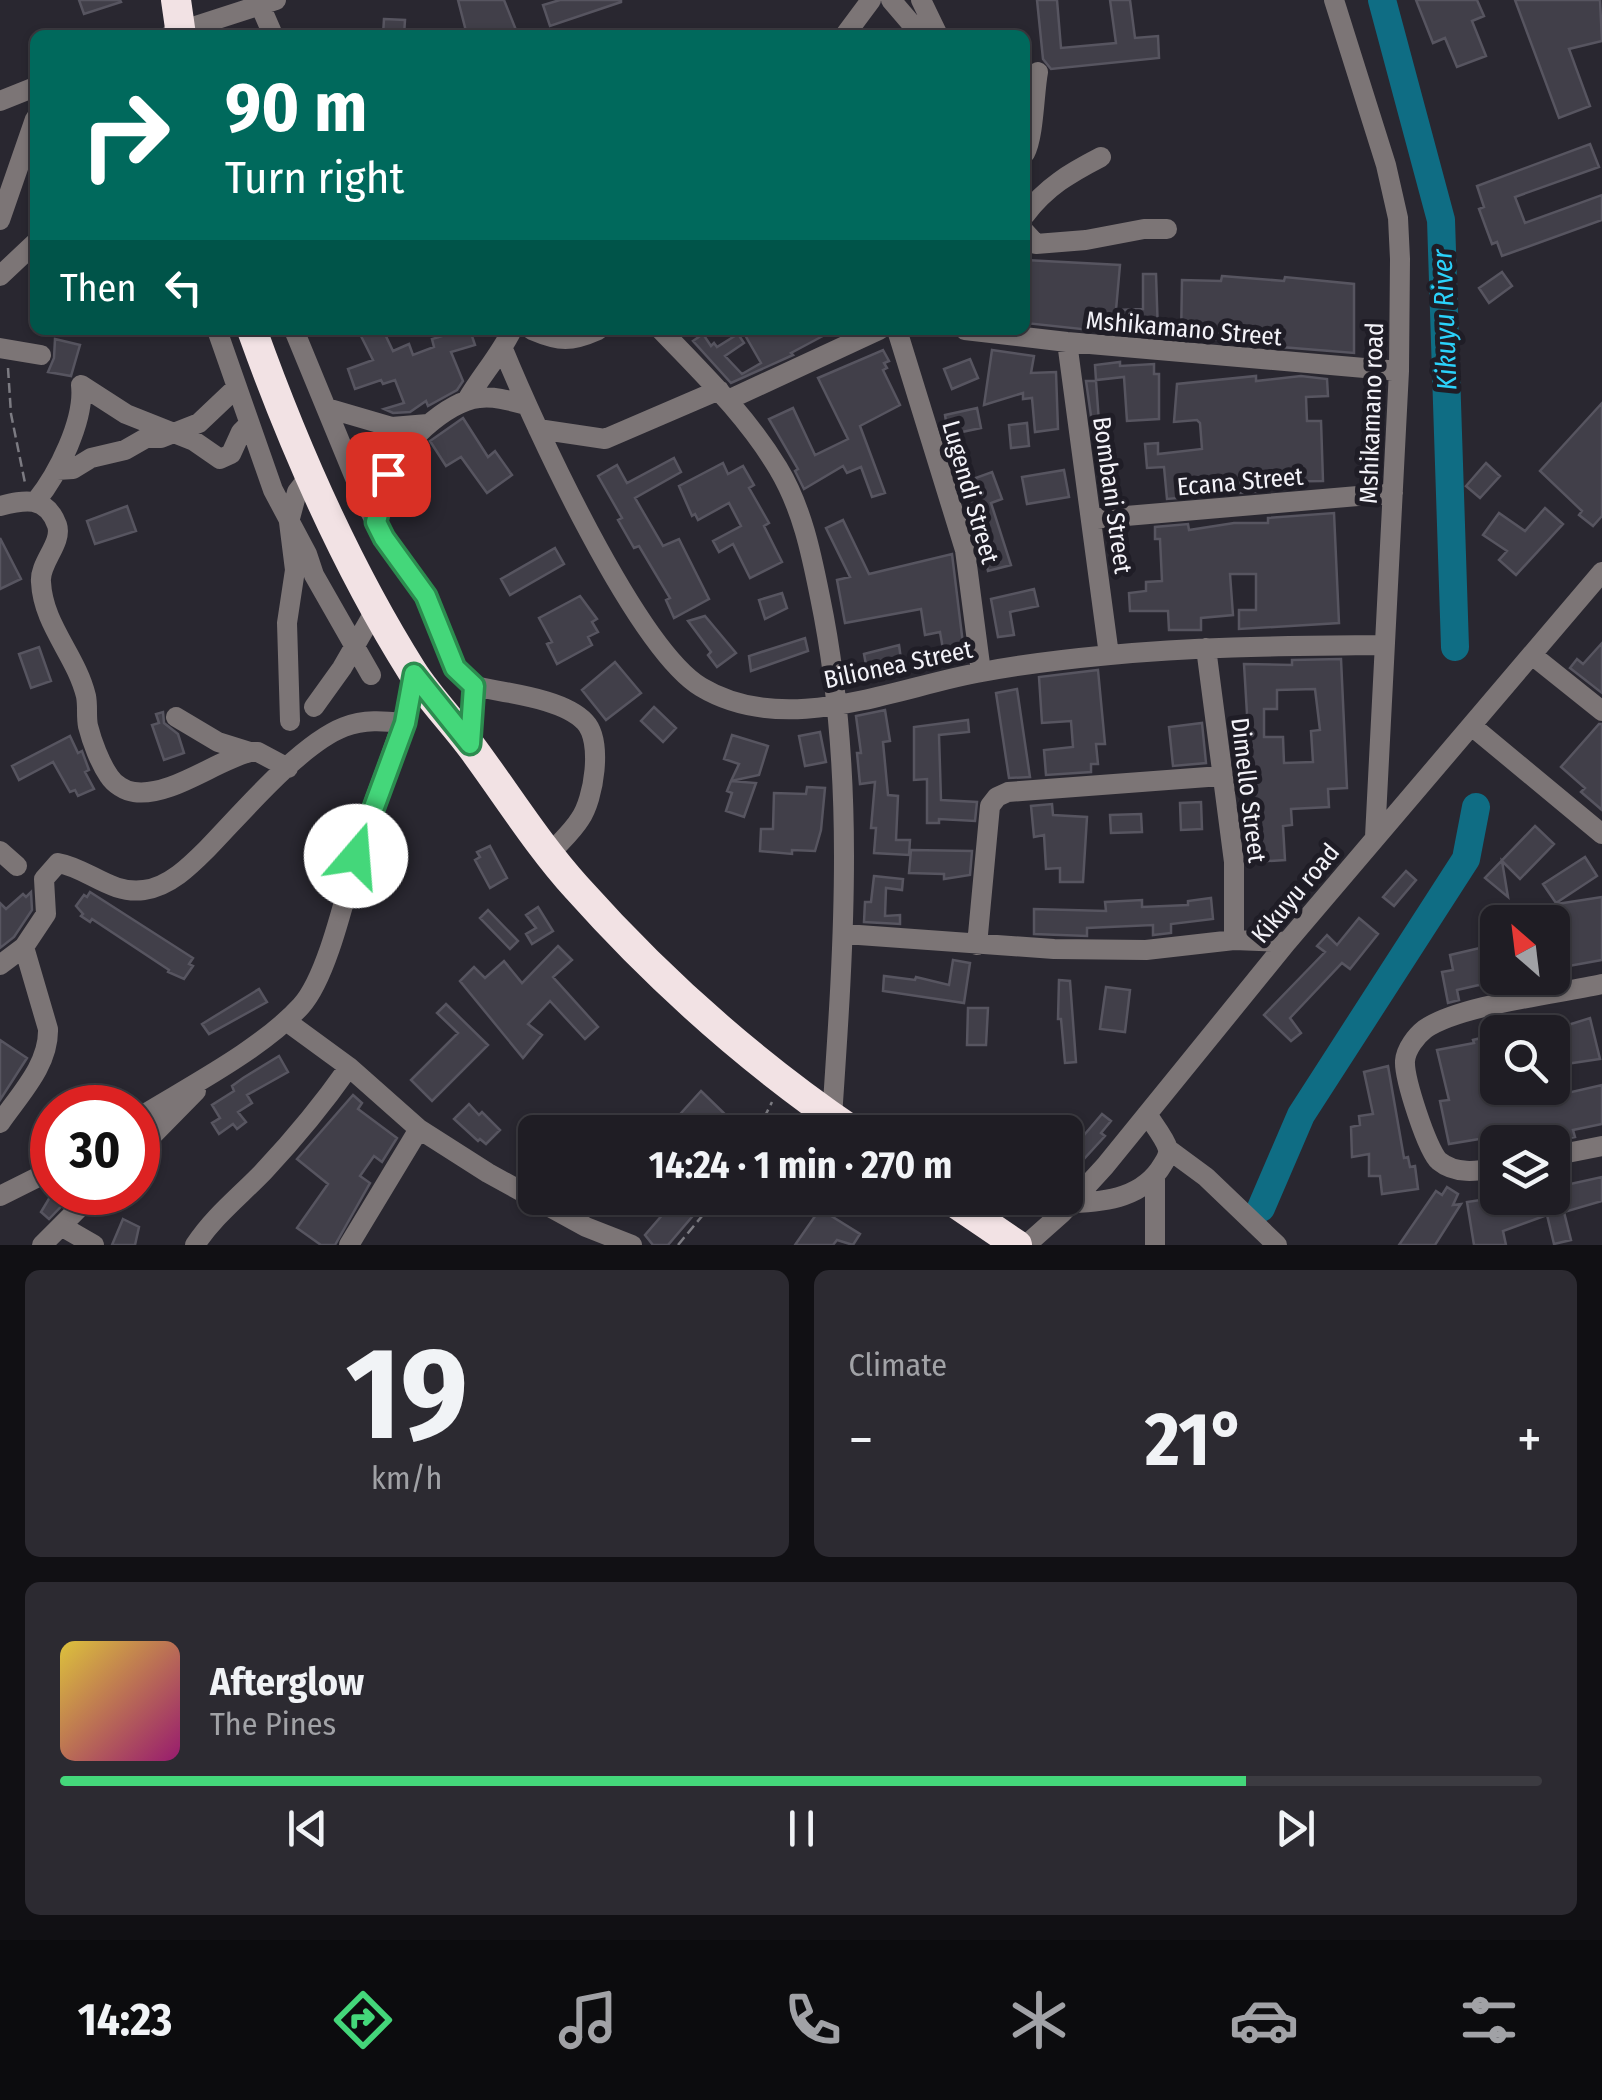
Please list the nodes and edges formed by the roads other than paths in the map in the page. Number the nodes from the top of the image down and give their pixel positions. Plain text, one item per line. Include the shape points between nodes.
1 (176, 0) edge
2 (871, 0) edge
3 (891, 0) edge
4 (921, 0) edge
5 (1334, 0) edge
6 (271, 1) edge
7 (231, 25) edge
8 (177, 30) edge
9 (201, 30) edge
10 (273, 30) edge
11 (849, 30) edge
12 (917, 30) edge
13 (936, 30) edge
14 (1038, 72) dead end
15 (30, 89) edge
16 (0, 101) edge
17 (30, 133) edge
18 (1030, 144) edge
19 (1101, 157) dead end
20 (1030, 209) edge
21 (0, 220) edge
22 (1167, 229) dead end
23 (1030, 237) edge
24 (30, 248) edge
25 (0, 276) edge
26 (222, 335) edge
27 (254, 335) edge
28 (296, 335) edge
29 (550, 335) edge
30 (587, 335) edge
31 (666, 335) edge
32 (868, 335) edge
33 (899, 335) edge
34 (1007, 335) edge
35 (508, 340) edge
36 (1066, 342) junction
37 (3, 348) edge
38 (41, 354) dead end
39 (1399, 372) junction
40 (237, 388) junction
41 (724, 395) junction
42 (468, 400) junction
43 (526, 404) junction
44 (327, 408) junction
45 (428, 424) junction
46 (248, 425) junction
47 (538, 429) junction
48 (171, 434) junction
49 (58, 470) junction
50 (311, 474) junction
51 (1393, 494) junction
52 (36, 501) junction
53 (0, 506) edge
54 (1091, 519) junction
55 (289, 522) junction
56 (376, 522) junction
57 (1602, 572) edge
58 (376, 608) junction
59 (1383, 644) junction
60 (355, 648) junction
61 (1206, 648) junction
62 (1532, 654) junction
63 (1108, 655) junction
64 (982, 672) junction
65 (414, 674) junction
66 (371, 676) dead end
67 (474, 686) junction
68 (838, 705) junction
69 (314, 707) dead end
70 (1602, 711) edge
71 (176, 717) dead end
72 (290, 721) dead end
73 (405, 723) junction
74 (1473, 727) junction
75 (470, 744) junction
76 (250, 752) junction
77 (288, 768) junction
78 (1221, 776) junction
79 (1602, 834) edge
80 (1375, 838) junction
81 (0, 851) edge
82 (549, 854) junction
83 (17, 866) dead end
84 (845, 934) junction
85 (1234, 940) junction
86 (1287, 942) junction
87 (977, 945) junction
88 (24, 946) junction
89 (0, 964) edge
90 (1602, 984) edge
91 (286, 1021) junction
92 (223, 1065) junction
93 (349, 1068) junction
94 (160, 1104) edge
95 (1147, 1114) junction
96 (829, 1115) edge
97 (843, 1115) edge
98 (0, 1123) edge
99 (160, 1128) edge
100 (419, 1129) junction
101 (1602, 1146) edge
102 (1168, 1149) junction
103 (1570, 1152) edge
104 (1480, 1171) edge
105 (1155, 1177) junction
106 (30, 1181) edge
107 (1083, 1190) edge
108 (0, 1196) edge
109 (1083, 1203) edge
110 (72, 1215) edge
111 (973, 1215) edge
112 (1059, 1215) edge
113 (61, 1226) junction
114 (626, 1244) edge
115 (42, 1245) edge
116 (94, 1245) edge
117 (195, 1245) edge
118 (349, 1245) edge
119 (1017, 1245) edge
120 (1026, 1245) edge
121 (1155, 1245) edge
122 (1277, 1245) edge

1 - 8 highway
2 - 11 street
3 - 12 street
4 - 13 street
5 - 39 street, Mshikamano road via 1398,218
6 - 7 street
6 - 10 street
7 - 9 street
14 - 18 street
15 - 16 street
17 - 21 street
19 - 20 street via 1044,191
22 - 23 street via 1036,244
24 - 25 street
26 - 40 street
27 - 50 highway
28 - 44 street
29 - 30 street
31 - 41 street
32 - 41 street
33 - 64 street, Lugendi Street via 965,550
34 - 36 street, Mshikamano Street
35 - 42 street
35 - 43 street, Bilionea Street
36 - 39 street, Mshikamano Street
36 - 54 street, Bombani Street
37 - 38 street
39 - 51 street, Mshikamano road
40 - 46 street
40 - 48 street via 198,423
41 - 47 street via 605,439
41 - 68 street via 780,471 808,537
42 - 43 street
42 - 45 street
43 - 47 street, Bilionea Street
44 - 45 street via 392,427
44 - 56 street
45 - 56 street via 388,474
46 - 48 street via 231,454 220,459
46 - 55 street
47 - 68 street, Bilionea Street via 626,596 681,673 733,703 785,709
48 - 49 street
48 - 49 street via 81,385 83,400
49 - 52 street
50 - 55 street via 297,492
50 - 58 highway
51 - 54 street, Ecana Street
51 - 59 street, Mshikamano road
52 - 53 street
52 - 76 street via 57,526 40,570 46,614 77,671 108,776 134,792 154,790
54 - 63 street, Bombani Street
55 - 60 street
55 - 72 street via 295,570 287,623
56 - 67 street via 426,596 455,668
57 - 62 street, Kikuyu road
58 - 60 street
58 - 65 highway
59 - 61 street, Bilionea Street
59 - 80 street, Mshikamano road
60 - 66 street
60 - 69 street
61 - 63 street, Bilionea Street
61 - 78 street, Dimello Street
62 - 70 street
62 - 74 street, Kikuyu road
63 - 64 street, Bilionea Street
64 - 68 street, Bilionea Street
65 - 73 street
65 - 75 highway
67 - 75 street
67 - 82 street via 567,710 586,722 596,743 582,818
68 - 84 street
71 - 76 street
73 - 77 street via 371,720 344,727
73 - 91 street via 319,979
74 - 79 street
74 - 80 street, Kikuyu road
75 - 82 highway
76 - 77 street
77 - 88 street via 163,885 120,889 70,865 50,868 44,879 46,914
78 - 85 street, Dimello Street via 1234,862
78 - 87 street via 997,797 990,806
80 - 86 street, Kikuyu road
81 - 83 street
82 - 96 highway via 698,1013
84 - 87 street
84 - 97 street
85 - 86 street
85 - 87 street via 1146,950
86 - 95 street, Kikuyu road
88 - 89 street
88 - 98 street via 49,1042
90 - 104 street via 1450,1016 1410,1046 1405,1062 1425,1141 1454,1170
91 - 92 street
91 - 93 street
92 - 94 street
92 - 99 street
93 - 100 street
93 - 117 street
95 - 102 street
95 - 107 street, Kikuyu road
100 - 114 street via 504,1182
100 - 118 street
101 - 103 street
102 - 105 street
102 - 122 street
105 - 109 street via 1126,1196
105 - 121 street
106 - 108 street
110 - 113 street
111 - 119 highway
112 - 120 street, Kikuyu road
113 - 115 street
113 - 116 street

